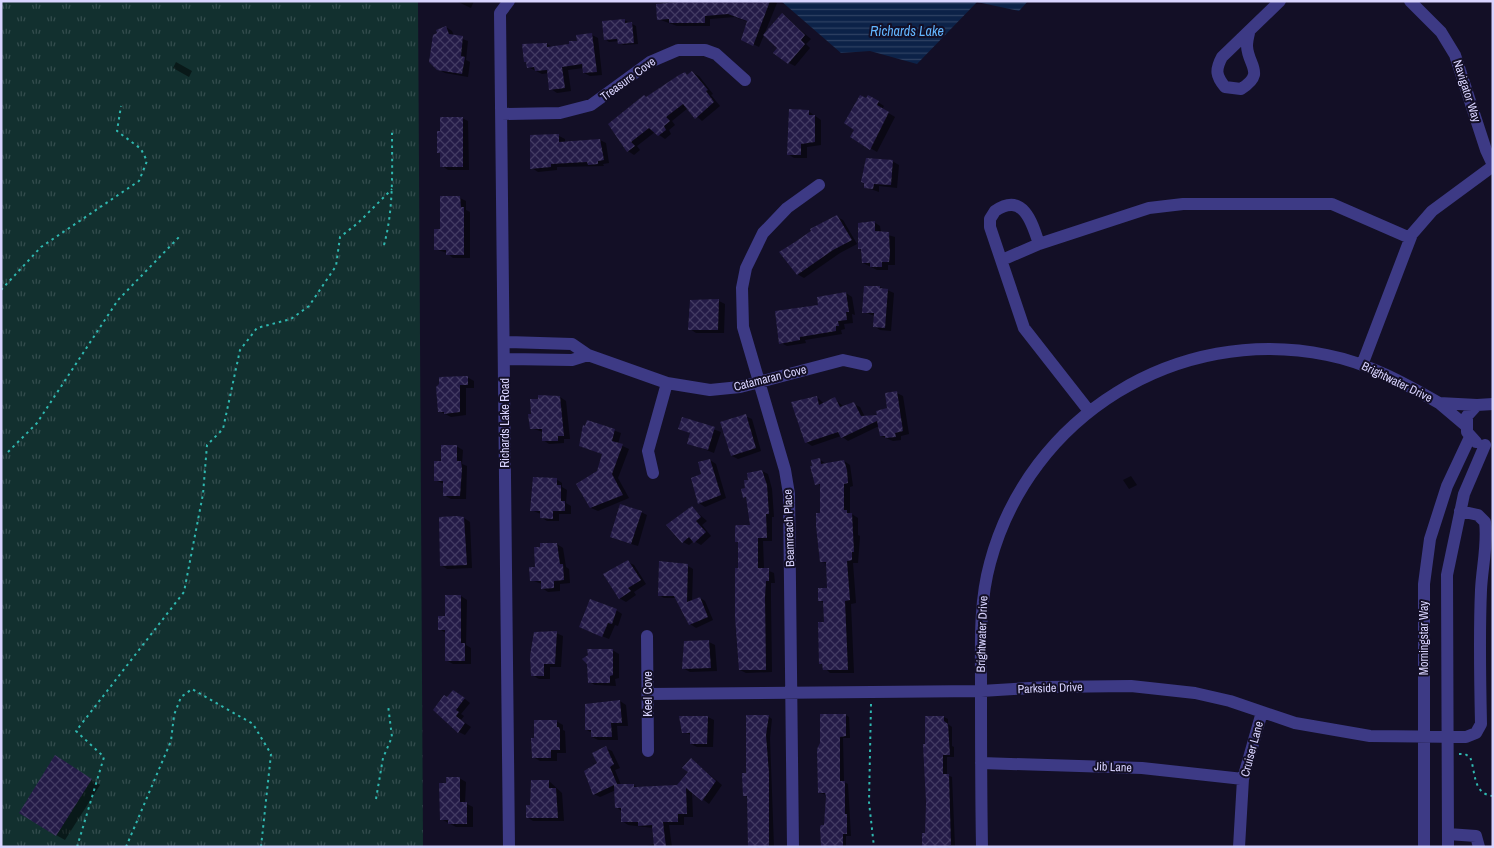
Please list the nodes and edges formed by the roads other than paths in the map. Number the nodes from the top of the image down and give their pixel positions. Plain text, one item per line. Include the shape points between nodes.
1 (508, 1) edge
2 (1280, 1) edge
3 (1410, 1) edge
4 (1249, 33) dead end
5 (745, 80) dead end
6 (502, 114) junction
7 (1493, 166) edge
8 (819, 185) dead end
9 (1410, 238) junction
10 (1039, 244) junction
11 (1002, 260) junction
12 (505, 342) junction
13 (588, 355) junction
14 (505, 359) junction
15 (1362, 364) junction
16 (866, 365) dead end
17 (667, 383) junction
18 (759, 383) junction
19 (1439, 403) junction
20 (1492, 404) edge
21 (1477, 405) junction
22 (1089, 411) junction
23 (1468, 431) junction
24 (1489, 445) edge
25 (653, 473) dead end
26 (1460, 511) junction
27 (647, 636) dead end
28 (981, 691) junction
29 (792, 692) junction
30 (648, 694) junction
31 (1262, 712) junction
32 (1423, 736) junction
33 (1447, 736) junction
34 (648, 752) dead end
35 (981, 763) junction
36 (1243, 779) junction
37 (1448, 840) edge
38 (509, 847) edge
39 (793, 847) edge
40 (982, 847) edge
41 (1239, 847) edge
42 (1424, 847) edge
43 (1479, 847) edge

1 - 6 street, Richards Lake Road via 500,13
2 - 4 street
3 - 7 street, Navigator Way via 1441,32 1455,55
5 - 6 street, Treasure Cove via 716,54 704,50 678,50 650,62 602,99 583,108 560,113
6 - 12 street, Richards Lake Road
7 - 9 street via 1432,212
8 - 18 street, Beamreach Place via 776,218 763,233 746,268 741,308 743,327
9 - 10 street via 1332,204 1183,204 1149,208
9 - 15 street
10 - 11 street
10 - 11 street via 1028,215 1021,207 1011,204 1001,207 990,219 990,227
11 - 22 street via 1024,328
12 - 13 street, Catamaran Cove via 572,344
12 - 14 street, Richards Lake Road
13 - 14 street via 572,360
13 - 17 street, Catamaran Cove
14 - 38 street, Richards Lake Road
15 - 19 street, Brightwater Drive
15 - 22 street, Brightwater Drive via 1289,349 1214,353 1148,374
16 - 18 street, Catamaran Cove via 843,360
17 - 18 street, Catamaran Cove via 710,390
17 - 25 street via 648,451
18 - 29 street, Beamreach Place via 789,494
19 - 21 street
19 - 23 street
20 - 21 street
21 - 23 street, Morningstar Way via 1467,416
22 - 28 street, Brightwater Drive via 1062,434 1028,476 997,540 981,613
23 - 24 street
23 - 32 street, Morningstar Way via 1430,539 1424,584
24 - 26 street, Morningstar Way via 1464,494
26 - 33 street, Morningstar Way via 1447,575
26 - 33 street, Parkside Drive via 1478,515 1485,522 1487,534 1480,614 1481,724 1476,733 1466,737
27 - 30 street, Keel Cove
28 - 29 street, Parkside Drive
28 - 31 street, Parkside Drive via 1131,686 1195,693
28 - 35 street, Brightwater Drive
29 - 30 street, Parkside Drive
29 - 39 street, Beamreach Place
30 - 34 street, Keel Cove
31 - 32 street, Parkside Drive via 1295,723 1370,736
31 - 36 street, Cruiser Lane
32 - 33 street, Parkside Drive
32 - 42 street, Morningstar Way
33 - 37 street, Morningstar Way
35 - 36 street, Jib Lane via 1142,768
35 - 40 street, Brightwater Drive
36 - 41 street, Cruiser Lane
37 - 43 street via 1476,836

